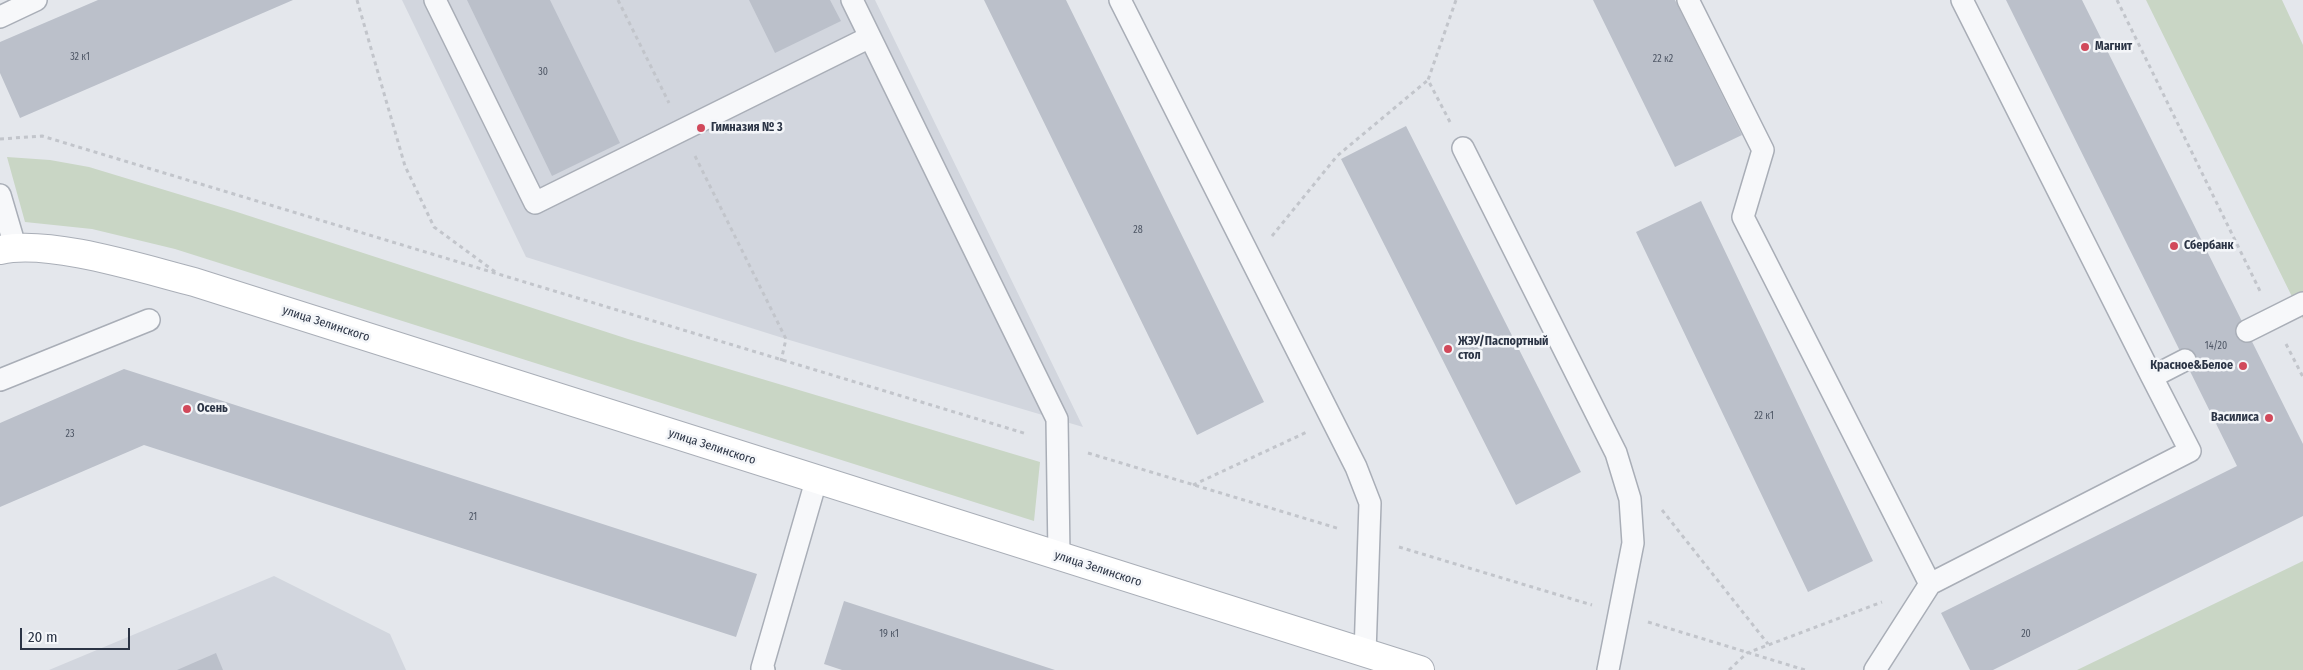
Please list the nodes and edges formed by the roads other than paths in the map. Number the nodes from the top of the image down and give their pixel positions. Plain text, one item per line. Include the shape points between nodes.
1 (36, 0) edge
2 (435, 0) edge
3 (852, 0) edge
4 (1120, 0) edge
5 (1688, 0) edge
6 (1962, 0) edge
7 (0, 17) edge
8 (870, 37) junction
9 (1463, 148) road end
10 (0, 196) edge
11 (8, 248) edge
12 (2303, 304) edge
13 (149, 320) dead end
14 (2247, 331) dead end
15 (2185, 360) dead end
16 (2152, 376) junction
17 (0, 380) edge
18 (816, 481) junction
19 (1059, 556) junction
20 (1930, 584) junction
21 (1365, 654) junction
22 (764, 670) edge
23 (1420, 670) edge
24 (1608, 670) edge
25 (1875, 670) edge

1 - 7 lane
2 - 8 lane via 535,203
3 - 8 lane
4 - 21 lane via 1356,467 1370,502
5 - 20 lane via 1763,150 1743,217
6 - 16 lane
8 - 19 lane via 1058,419
9 - 24 lane via 1616,453 1630,499 1633,543
10 - 11 lane
11 - 18 street, улица Зелинского via 84,254 194,282
12 - 14 lane
13 - 17 lane
15 - 16 lane
16 - 20 lane via 2190,451
18 - 19 street, улица Зелинского
18 - 22 lane
19 - 21 street, улица Зелинского
20 - 25 lane
21 - 23 street, улица Зелинского

